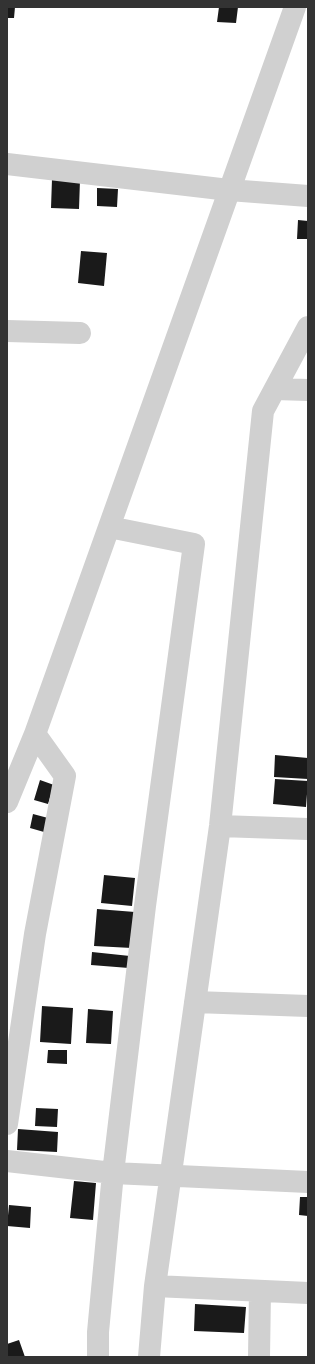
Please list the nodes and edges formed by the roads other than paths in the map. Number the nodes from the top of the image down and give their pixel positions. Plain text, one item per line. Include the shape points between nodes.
1 (295, 7) edge
2 (7, 164) edge
3 (229, 190) junction
4 (308, 196) edge
5 (308, 327) edge
6 (7, 331) edge
7 (80, 333) dead end
8 (275, 389) junction
9 (308, 390) edge
10 (109, 527) junction
11 (35, 734) junction
12 (7, 802) edge
13 (220, 826) junction
14 (308, 829) edge
15 (195, 1002) junction
16 (308, 1006) edge
17 (7, 1124) edge
18 (7, 1161) edge
19 (113, 1173) junction
20 (171, 1176) junction
21 (308, 1182) edge
22 (155, 1286) junction
23 (260, 1291) junction
24 (308, 1293) edge
25 (98, 1357) edge
26 (149, 1357) edge
27 (259, 1357) edge

1 - 3 street
2 - 3 street
3 - 4 street
3 - 10 street
5 - 8 street
6 - 7 street
8 - 9 street
8 - 13 street via 263,411
10 - 11 street
10 - 19 street via 194,544 146,898
11 - 12 street
11 - 17 street via 65,776 35,934
13 - 14 street
13 - 15 street
15 - 16 street
15 - 20 street
18 - 19 street
19 - 20 street
19 - 25 street via 98,1332
20 - 21 street
20 - 22 street
22 - 23 street
22 - 26 street
23 - 24 street
23 - 27 street

